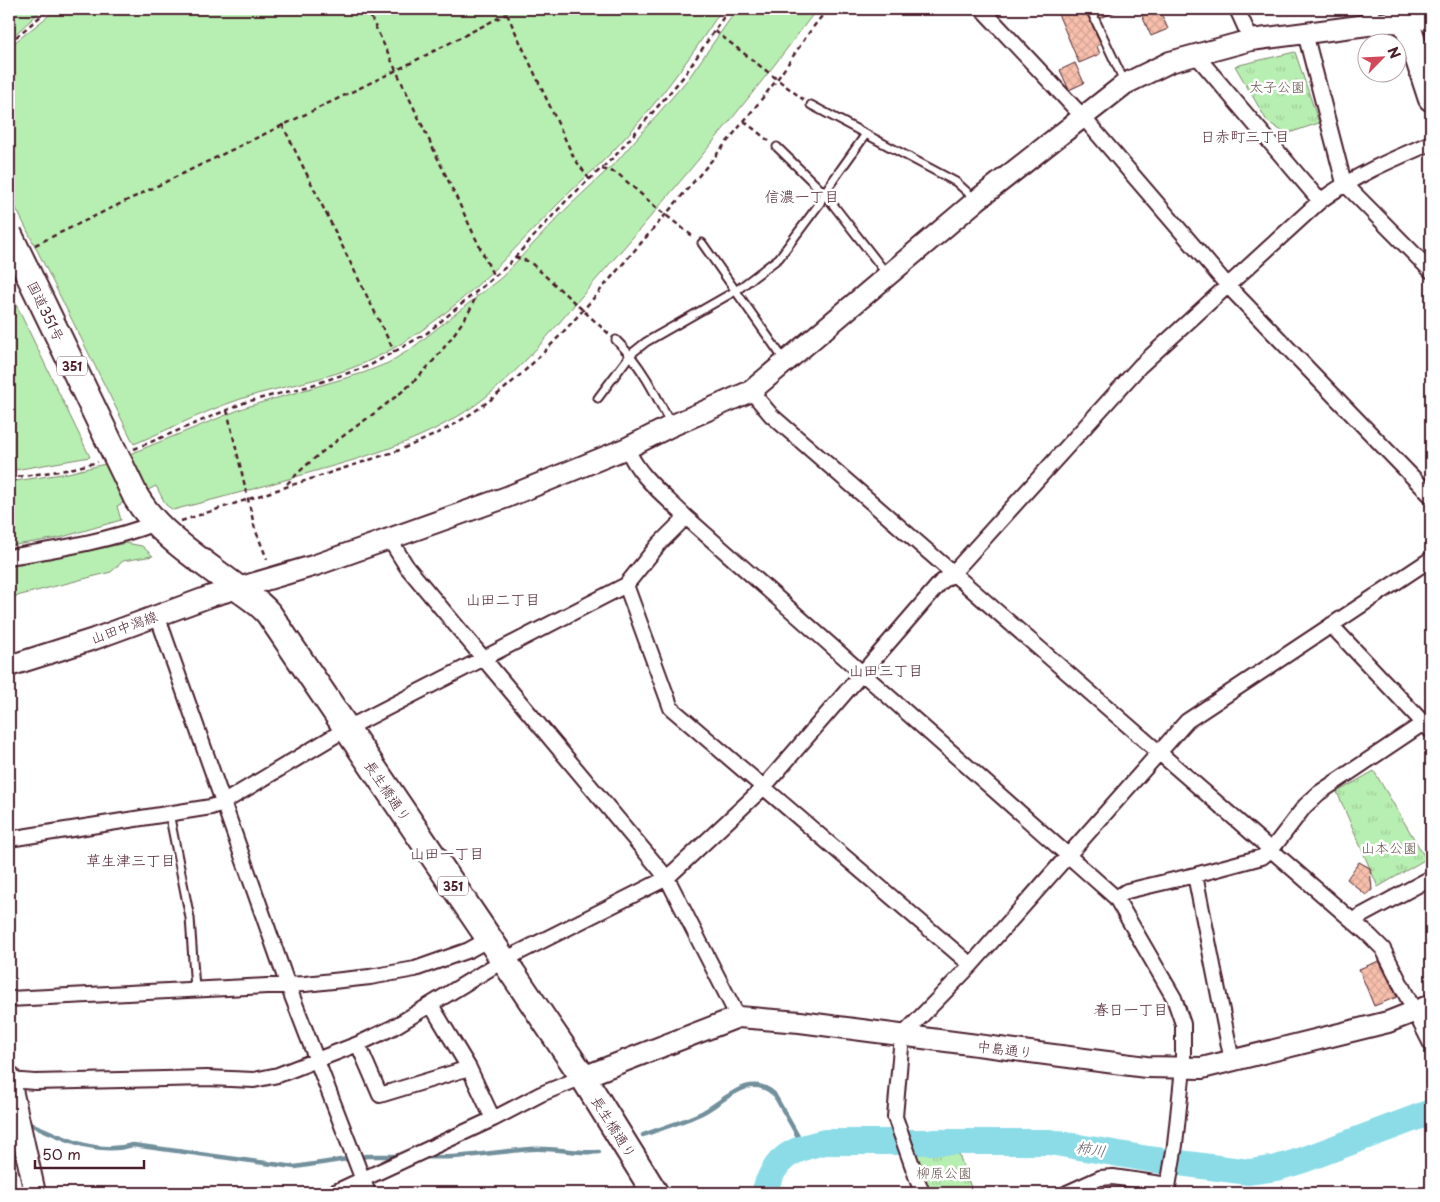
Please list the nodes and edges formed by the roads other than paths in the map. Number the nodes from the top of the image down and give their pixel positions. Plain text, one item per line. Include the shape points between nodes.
1 (982, 9) edge
2 (1090, 9) edge
3 (1237, 9) edge
4 (1429, 9) edge
5 (1404, 16) edge
6 (1368, 17) edge
7 (1431, 20) edge
8 (1431, 23) edge
9 (1305, 33) junction
10 (1251, 40) junction
11 (1195, 54) junction
12 (1125, 84) junction
13 (1431, 98) edge
14 (811, 105) road end
15 (1083, 117) junction
16 (866, 134) junction
17 (1431, 144) edge
18 (777, 147) road end
19 (1344, 183) junction
20 (824, 193) junction
21 (977, 200) junction
22 (1320, 201) junction
23 (9, 234) edge
24 (702, 243) road end
25 (1431, 271) edge
26 (889, 276) junction
27 (1228, 286) junction
28 (737, 290) junction
29 (616, 340) road end
30 (631, 354) junction
31 (785, 360) junction
32 (751, 391) junction
33 (598, 398) dead end
34 (671, 426) junction
35 (627, 448) junction
36 (1431, 496) edge
37 (136, 497) joint
38 (686, 517) junction
39 (154, 523) junction
40 (390, 540) junction
41 (9, 557) edge
42 (1431, 559) edge
43 (952, 574) junction
44 (626, 585) junction
45 (238, 588) junction
46 (157, 615) junction
47 (1331, 626) junction
48 (484, 657) junction
49 (9, 666) edge
50 (861, 674) junction
51 (1429, 724) edge
52 (346, 729) junction
53 (1160, 753) junction
54 (763, 788) junction
55 (224, 802) junction
56 (169, 813) junction
57 (9, 839) edge
58 (1272, 850) junction
59 (1068, 855) junction
60 (1195, 875) junction
61 (667, 878) junction
62 (1431, 878) edge
63 (1116, 898) junction
64 (1353, 920) junction
65 (489, 939) junction
66 (504, 960) junction
67 (971, 965) junction
68 (287, 983) junction
69 (195, 989) junction
70 (9, 999) edge
71 (431, 1005) junction
72 (1423, 1009) edge
73 (738, 1017) junction
74 (902, 1036) junction
75 (358, 1044) junction
76 (1431, 1044) edge
77 (316, 1061) junction
78 (1232, 1061) junction
79 (469, 1068) junction
80 (1183, 1068) junction
81 (583, 1077) junction
82 (9, 1078) edge
83 (13, 1113) edge
84 (493, 1119) junction
85 (1168, 1186) edge
86 (365, 1187) edge
87 (34, 1193) edge
88 (333, 1193) edge
89 (655, 1193) edge
90 (922, 1193) edge
91 (1067, 1193) edge

1 - 15 street
2 - 12 lane
3 - 10 street
4 - 7 highway
5 - 6 street, 山田中潟線 via 1391,22
5 - 8 street
5 - 13 highway
6 - 9 street, 山田中潟線
9 - 10 street, 山田中潟線
9 - 19 street
10 - 11 street, 山田中潟線
11 - 12 street, 山田中潟線
11 - 22 street
12 - 15 street, 山田中潟線
14 - 16 lane
15 - 21 street, 山田中潟線
15 - 27 street
16 - 20 lane
16 - 21 lane via 956,182
17 - 19 street via 1370,168
18 - 20 lane
19 - 22 street
19 - 25 street
20 - 26 lane
20 - 28 lane via 779,258
21 - 26 street, 山田中潟線
22 - 27 street
23 - 37 highway, 国道351号 / 351, bridge
24 - 28 lane
26 - 31 street, 山田中潟線
27 - 36 street
27 - 43 street via 1140,366
28 - 30 lane via 646,342
28 - 31 lane
29 - 30 lane
30 - 33 lane
30 - 34 lane
31 - 32 street, 山田中潟線
32 - 34 street, 山田中潟線
32 - 43 street via 771,415
34 - 35 street, 山田中潟線
35 - 38 street via 642,473
35 - 40 street, 山田中潟線
37 - 39 highway, 長生橋通り / 351
38 - 44 street
38 - 50 street
39 - 41 street via 96,540
39 - 45 highway, 長生橋通り / 351
40 - 45 street, 山田中潟線
40 - 48 street via 407,567
42 - 47 street
43 - 50 street via 940,583
43 - 53 street
44 - 48 street
44 - 54 street via 671,708
45 - 46 street, 山田中潟線
45 - 52 highway, 長生橋通り / 351 via 269,614
46 - 49 street, 山田中潟線
46 - 55 street
47 - 51 street
47 - 53 street via 1203,709 1187,721
48 - 52 street
48 - 61 street
50 - 54 street
50 - 59 street
51 - 58 street via 1319,793 1305,806
52 - 55 street
52 - 65 highway, 長生橋通り / 351
53 - 58 street
53 - 59 street
54 - 61 street
54 - 67 street
55 - 56 street
55 - 68 street
56 - 57 street
56 - 69 lane via 190,918
58 - 60 street via 1262,856
58 - 64 street
59 - 63 street
59 - 67 street
60 - 63 street via 1127,891
60 - 78 street
61 - 66 street
61 - 73 street
62 - 64 street
63 - 80 street via 1180,1012
64 - 72 street via 1383,949
65 - 66 highway, 長生橋通り / 351
65 - 68 street via 469,950 415,969 370,977
66 - 71 street
66 - 81 highway, 長生橋通り / 351
67 - 74 street
68 - 69 street
68 - 77 street
69 - 70 street
71 - 75 street
71 - 79 street
72 - 76 street
72 - 78 street, 中島通り via 1379,1025
73 - 74 street, 中島通り
73 - 81 street, 中島通り
74 - 80 street, 中島通り via 1146,1067
74 - 90 street via 895,1117
75 - 77 street
75 - 79 street via 380,1095
77 - 82 street via 254,1080 35,1082
77 - 86 street
78 - 80 street, 中島通り via 1202,1068
79 - 84 street
80 - 85 street
81 - 84 street
81 - 89 highway, 長生橋通り / 351
82 - 83 street
83 - 87 street
84 - 86 street
85 - 91 street via 1113,1176 1100,1178
86 - 88 street

